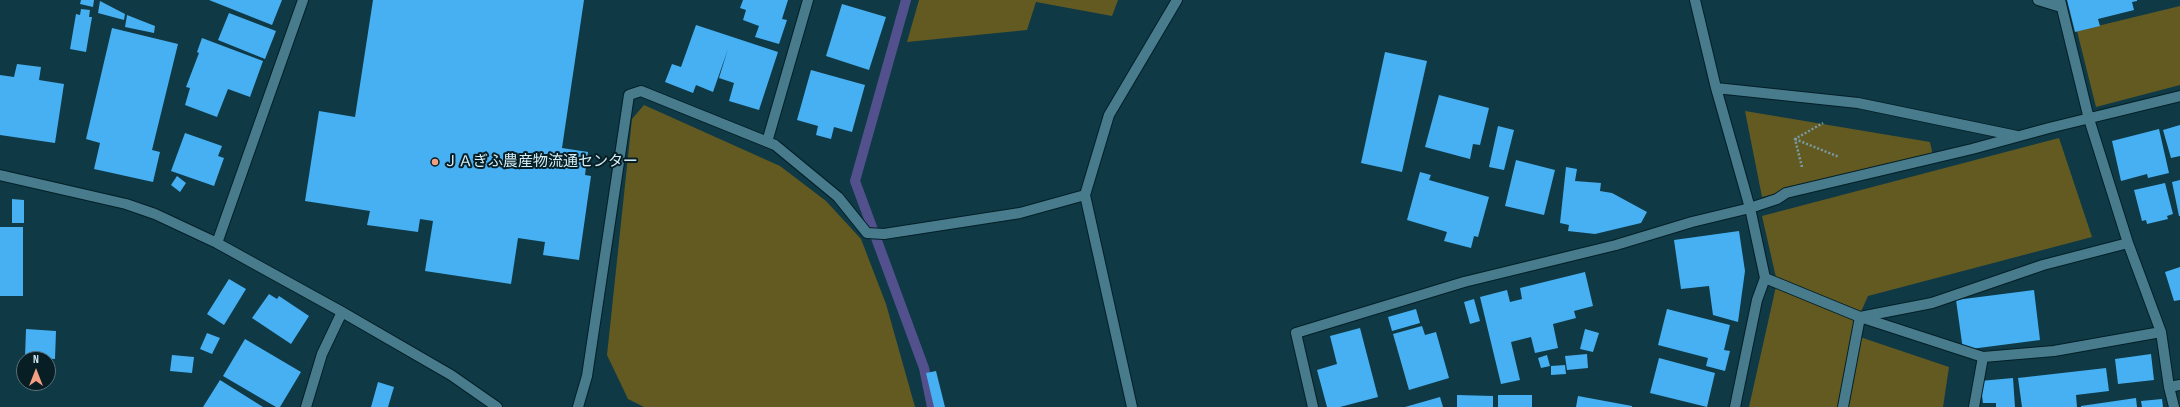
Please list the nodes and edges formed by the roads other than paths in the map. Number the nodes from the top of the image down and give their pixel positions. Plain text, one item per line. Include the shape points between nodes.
1 (303, 0) edge
2 (808, 0) edge
3 (1695, 0) edge
4 (2038, 0) edge
5 (1173, 2) edge
6 (2061, 4) edge
7 (1716, 88) junction
8 (2180, 96) edge
9 (2089, 119) junction
10 (2019, 136) junction
11 (767, 142) junction
12 (0, 175) edge
13 (1085, 195) junction
14 (1750, 208) junction
15 (217, 243) junction
16 (2128, 243) junction
17 (1765, 278) junction
18 (342, 312) junction
19 (1860, 317) junction
20 (2161, 332) junction
21 (1983, 358) junction
22 (2180, 386) edge
23 (2169, 387) junction
24 (306, 407) edge
25 (497, 407) edge
26 (578, 407) edge
27 (1132, 407) edge
28 (1313, 407) edge
29 (1735, 407) edge
30 (1843, 407) edge
31 (1974, 407) edge
32 (2174, 407) edge

1 - 15 street
2 - 11 street
3 - 7 street
4 - 6 street
5 - 13 street via 1109,115
6 - 9 street
7 - 10 street via 1858,103
7 - 14 street
8 - 9 street
9 - 10 street
9 - 16 street
10 - 14 street via 1786,193 1777,199
11 - 13 street via 775,145 838,197 867,233 884,234 1020,213
11 - 26 street via 641,90 629,96 587,376
12 - 15 street via 126,204
13 - 27 street
14 - 17 street
14 - 28 street via 1616,245 1464,282 1296,333
15 - 18 street
16 - 19 street via 2043,265 1932,303
16 - 20 street
17 - 19 street
17 - 29 street via 1757,300
18 - 24 street via 322,354
18 - 25 street via 451,374
19 - 21 street
19 - 30 street
20 - 21 street via 2054,351
20 - 23 street
21 - 31 street
22 - 23 street
23 - 32 street

